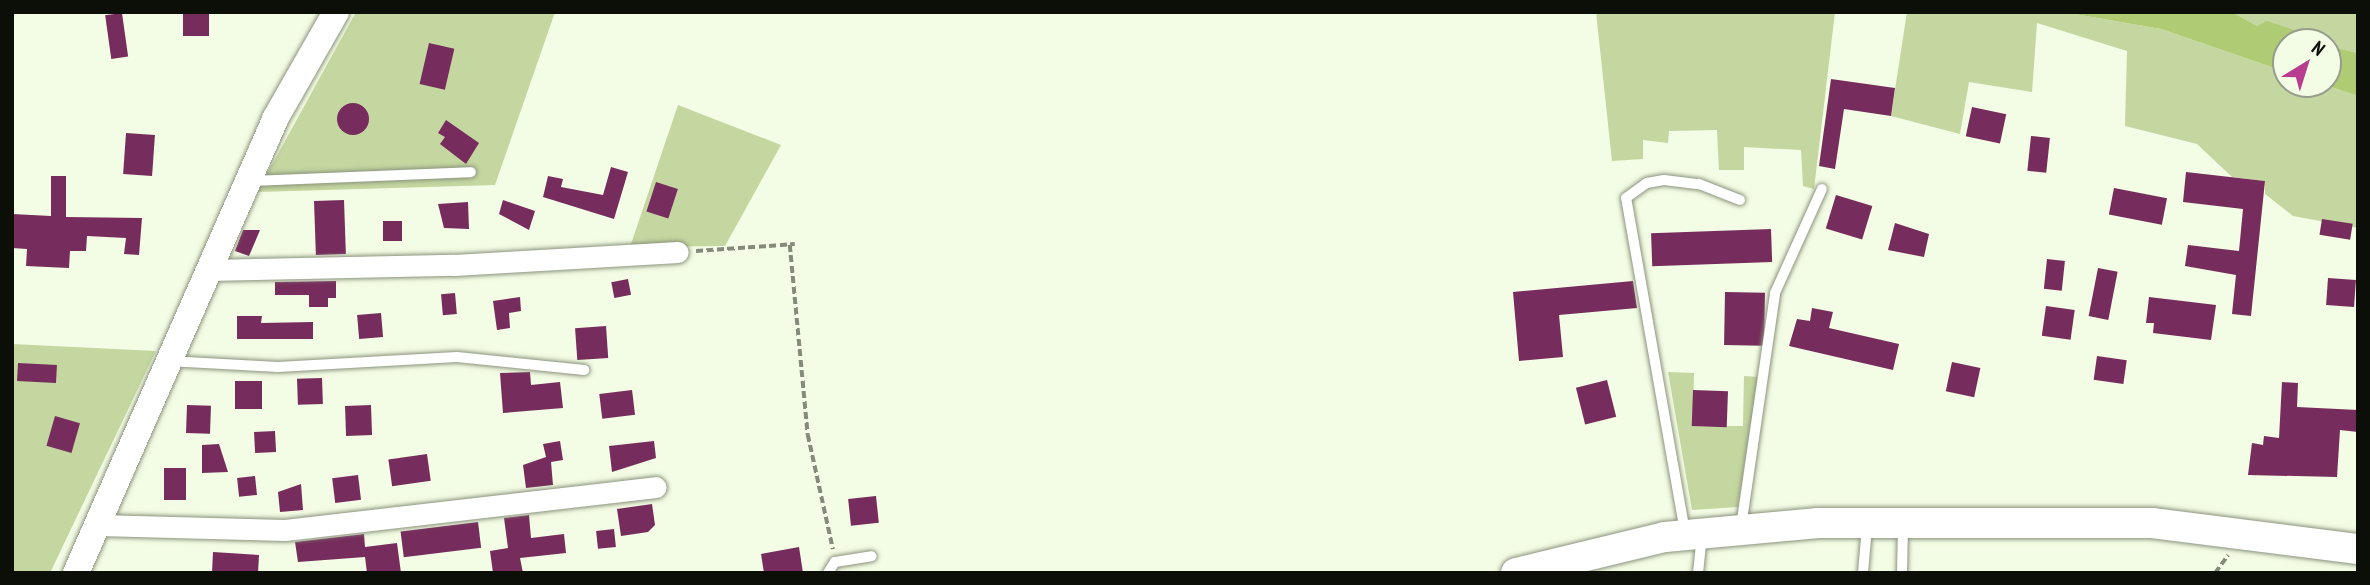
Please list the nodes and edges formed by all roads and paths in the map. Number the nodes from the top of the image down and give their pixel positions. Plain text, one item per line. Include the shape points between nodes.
1 (336, 12) edge
2 (471, 172) dead end
3 (247, 181) junction
4 (1822, 189) dead end
5 (1740, 200) dead end
6 (678, 252) joint
7 (208, 270) junction
8 (168, 361) junction
9 (584, 370) dead end
10 (656, 487) dead end
11 (1868, 523) junction
12 (1903, 523) junction
13 (98, 525) junction
14 (1741, 527) junction
15 (1693, 533) junction
16 (2358, 549) edge
17 (2230, 554) dead end
18 (872, 556) dead end
19 (835, 562) junction
20 (1574, 565) edge
21 (76, 573) edge
22 (828, 573) edge
23 (1516, 573) edge
24 (1698, 573) edge
25 (1863, 573) edge
26 (1902, 573) edge
27 (2215, 573) edge

1 - 3 street via 286,95
2 - 3 lane
3 - 7 street
4 - 14 lane via 1775,293
5 - 15 lane via 1699,184 1664,180 1647,183 1626,198
6 - 7 street via 454,265
6 - 19 path via 792,245 808,435
7 - 8 street
8 - 9 lane via 278,367 457,357
8 - 13 street
10 - 13 street via 285,530
11 - 12 main road
11 - 14 main road
11 - 25 lane
12 - 16 main road via 2162,524
12 - 26 lane
13 - 21 street
14 - 15 main road
15 - 20 main road
15 - 24 lane
17 - 27 path
18 - 19 lane
19 - 22 lane
20 - 23 main road

